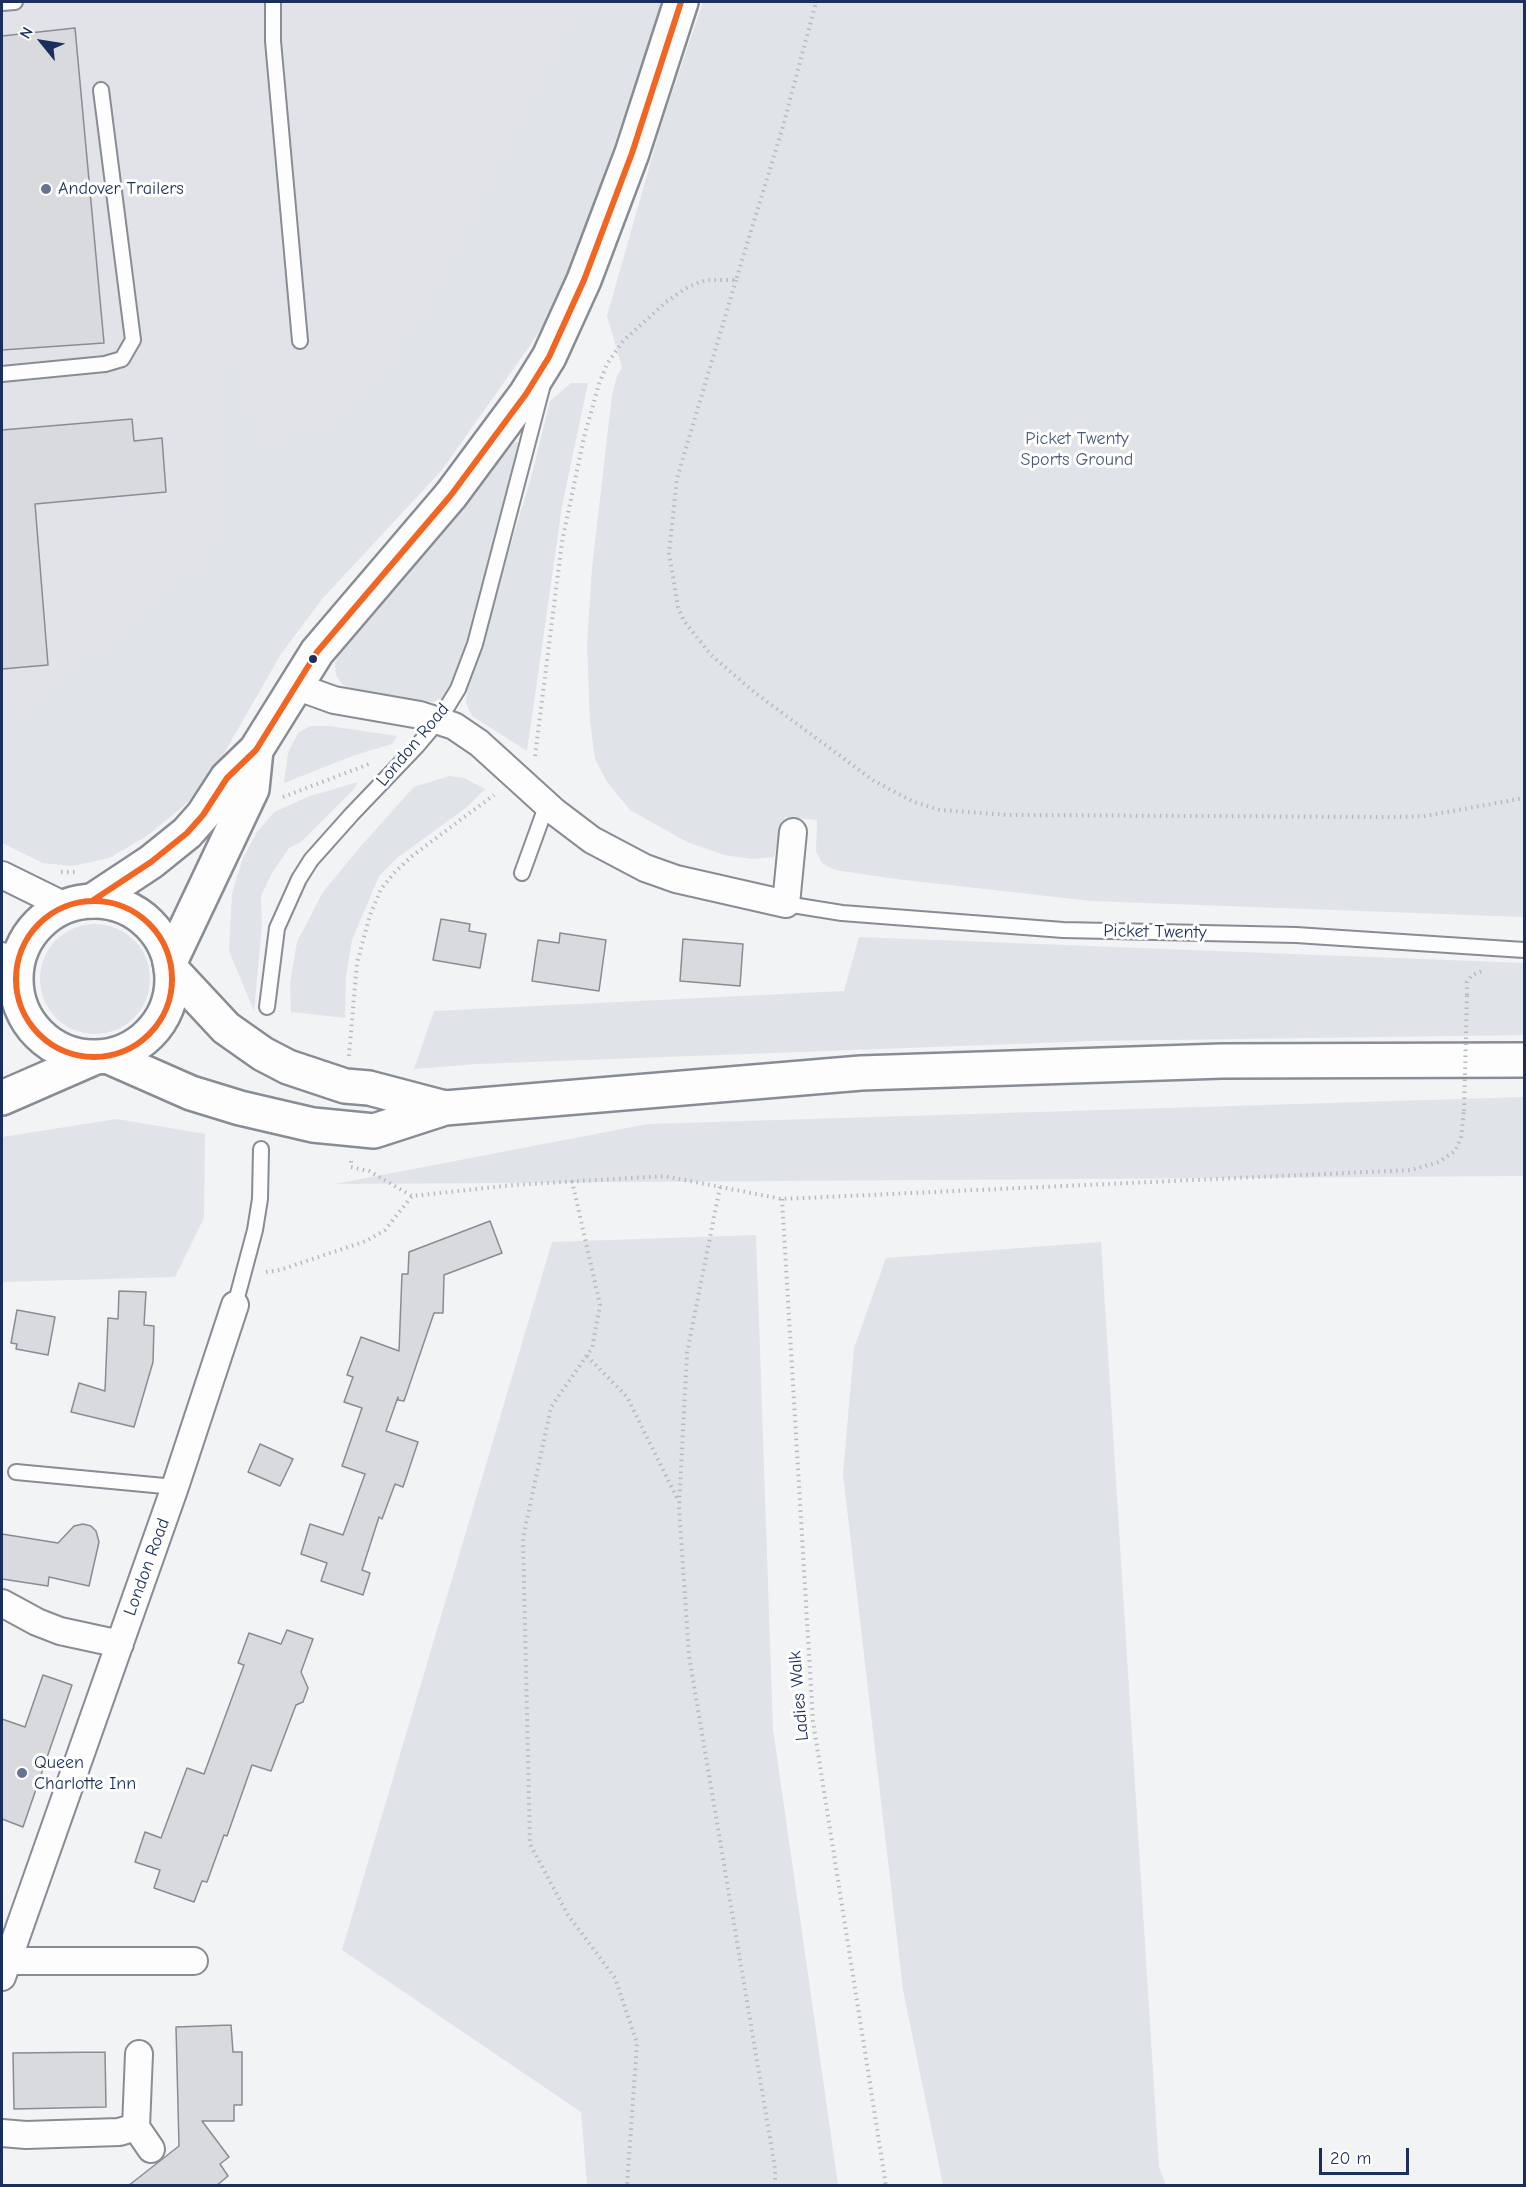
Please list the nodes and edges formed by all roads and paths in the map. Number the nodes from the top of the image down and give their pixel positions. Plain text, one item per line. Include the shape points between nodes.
1 (15, 2) edge
2 (273, 2) edge
3 (681, 2) edge
4 (816, 2) edge
5 (2, 3) edge
6 (101, 90) dead end
7 (736, 280) junction
8 (300, 341) dead end
9 (549, 357) junction
10 (2, 374) edge
11 (294, 686) junction
12 (439, 720) junction
13 (256, 750) junction
14 (374, 762) dead end
15 (533, 765) dead end
16 (498, 792) dead end
17 (1524, 798) edge
18 (275, 800) dead end
19 (547, 804) junction
20 (793, 832) dead end
21 (522, 873) dead end
22 (2, 875) edge
23 (79, 904) junction
24 (786, 904) junction
25 (1524, 950) edge
26 (170, 965) junction
27 (1485, 971) dead end
28 (9, 980) edge
29 (267, 1007) dead end
30 (101, 1057) junction
31 (1524, 1060) edge
32 (345, 1086) junction
33 (2, 1098) edge
34 (445, 1108) junction
35 (351, 1130) junction
36 (261, 1149) dead end
37 (572, 1181) junction
38 (720, 1187) junction
39 (412, 1196) junction
40 (782, 1199) junction
41 (265, 1272) dead end
42 (235, 1305) joint
43 (587, 1356) junction
44 (16, 1472) dead end
45 (175, 1487) junction
46 (679, 1503) junction
47 (2, 1603) edge
48 (120, 1644) junction
49 (194, 1961) dead end
50 (3, 1967) edge
51 (139, 2054) dead end
52 (136, 2127) junction
53 (2, 2133) edge
54 (151, 2149) dead end
55 (627, 2186) edge
56 (775, 2186) edge
57 (885, 2186) edge

1 - 5 lane
2 - 8 lane via 273,41
3 - 9 main road, London Road via 607,223
4 - 7 path
6 - 10 lane via 133,340 122,359 114,362
7 - 15 path via 706,280 688,287 634,328 608,364 584,437 562,542
7 - 17 path via 677,478 669,553 678,607 711,655 874,781 914,802 940,810 1008,815 1425,816
9 - 11 main road, London Road via 480,460 369,588
9 - 12 lane, London Road via 476,644 458,689
11 - 12 street, Picket Twenty via 334,700
11 - 13 main road, London Road
12 - 19 street, Picket Twenty via 479,743
12 - 29 lane, London Road via 311,860 277,928
13 - 23 main road, London Road via 227,778 187,833 151,862
13 - 26 main road, London Road via 252,789
14 - 18 path
16 - 32 path via 412,856 381,890 357,963
19 - 21 lane
19 - 24 street, Picket Twenty via 592,840 645,867 714,889
20 - 24 street
22 - 23 street
23 - 26 main road via 120,906 146,921 163,944
23 - 28 main road via 46,917 31,933
24 - 25 lane, Picket Twenty via 842,913 1063,930 1296,934
26 - 30 main road via 171,992 157,1025 129,1048
26 - 32 main road via 210,1012 243,1041 288,1067
27 - 40 path, bridge via 1472,975 1467,982 1461,1138 1455,1151 1439,1162 1411,1170
28 - 30 main road via 21,1008 41,1037 72,1055
30 - 33 main road
30 - 35 main road via 222,1103
31 - 34 main road via 1210,1061 861,1073
32 - 34 main road via 369,1088
34 - 35 main road via 374,1131
35 - 39 path via 351,1167 369,1171
36 - 42 lane, London Road via 255,1230
37 - 38 path via 664,1176
37 - 39 path
37 - 43 path via 600,1305
38 - 40 path
38 - 46 path via 687,1353
39 - 41 path via 385,1230 366,1241
40 - 57 path, Ladies Walk via 813,1721
42 - 45 street, London Road
43 - 46 path via 627,1397
43 - 55 path via 552,1407 524,1538 530,1844 568,1915 615,1978 638,2043
44 - 45 lane
45 - 48 street, London Road
46 - 56 path via 689,1656
47 - 48 street via 60,1630
48 - 50 street, London Road
49 - 50 street
51 - 52 street
52 - 53 street via 119,2132
52 - 54 street

